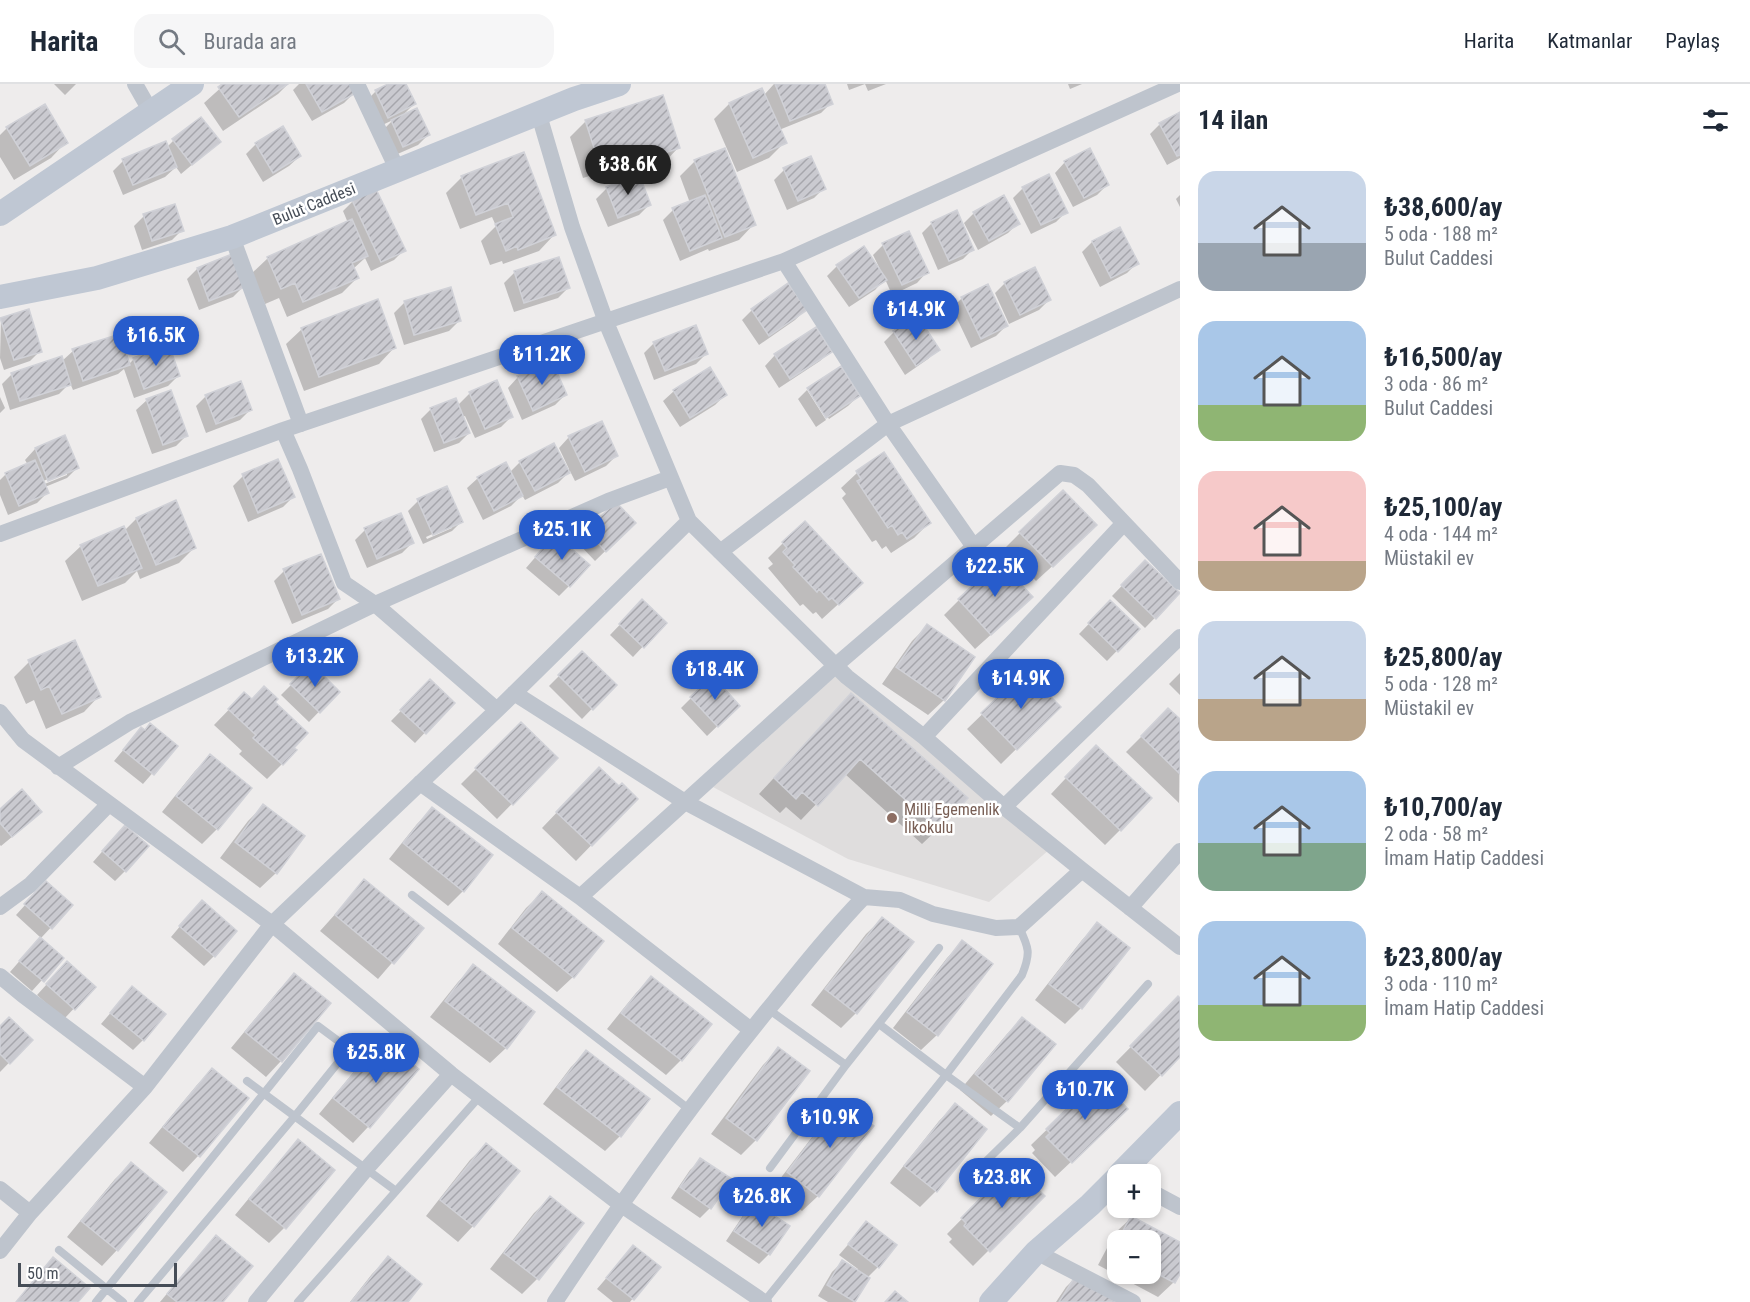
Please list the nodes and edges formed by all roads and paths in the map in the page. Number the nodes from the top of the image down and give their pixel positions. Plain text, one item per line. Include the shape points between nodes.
1 (135, 84) edge
2 (192, 84) edge
3 (357, 84) edge
4 (619, 84) edge
5 (1178, 84) edge
6 (570, 92) edge
7 (151, 112) junction
8 (539, 115) junction
9 (398, 171) junction
10 (2, 206) edge
11 (232, 237) junction
12 (784, 261) junction
13 (1180, 289) edge
14 (0, 297) edge
15 (606, 322) junction
16 (301, 424) junction
17 (888, 424) junction
18 (283, 430) junction
19 (670, 478) junction
20 (689, 521) junction
21 (1124, 523) junction
22 (0, 534) edge
23 (974, 547) junction
24 (720, 552) junction
25 (1180, 582) edge
26 (375, 604) junction
27 (1180, 638) edge
28 (836, 666) junction
29 (514, 693) junction
30 (497, 710) junction
31 (0, 712) edge
32 (924, 737) junction
33 (58, 767) junction
34 (420, 783) junction
35 (685, 802) junction
36 (109, 804) junction
37 (1004, 807) junction
38 (1180, 851) edge
39 (1082, 870) junction
40 (412, 895) dead end
41 (580, 897) junction
42 (864, 897) junction
43 (0, 907) edge
44 (1130, 908) junction
45 (272, 924) junction
46 (1019, 927) junction
47 (1180, 947) edge
48 (939, 948) dead end
49 (0, 976) edge
50 (1148, 984) dead end
51 (768, 1009) junction
52 (879, 1024) junction
53 (751, 1030) junction
54 (846, 1065) junction
55 (451, 1074) junction
56 (945, 1075) junction
57 (247, 1081) dead end
58 (145, 1087) junction
59 (265, 1094) junction
60 (480, 1096) junction
61 (691, 1110) junction
62 (1180, 1113) edge
63 (295, 1116) junction
64 (1020, 1128) junction
65 (1131, 1164) edge
66 (368, 1168) junction
67 (770, 1168) dead end
68 (976, 1171) dead end
69 (0, 1188) edge
70 (1107, 1188) edge
71 (396, 1191) junction
72 (1161, 1197) edge
73 (620, 1204) junction
74 (1180, 1207) edge
75 (30, 1213) junction
76 (59, 1250) dead end
77 (0, 1251) edge
78 (1036, 1252) junction
79 (106, 1289) junction
80 (96, 1302) edge
81 (123, 1302) edge
82 (138, 1302) edge
83 (256, 1302) edge
84 (298, 1302) edge
85 (555, 1302) edge
86 (764, 1302) edge
87 (991, 1302) edge
88 (1133, 1302) edge

1 - 7 street
2 - 7 street
3 - 9 street
4 - 6 street, Bulut Caddesi
5 - 12 street
6 - 8 street, Bulut Caddesi
7 - 10 street
8 - 9 street, Bulut Caddesi
8 - 15 street via 572,227
9 - 11 street, Bulut Caddesi
11 - 14 street, Bulut Caddesi via 97,278
11 - 16 street
12 - 15 street
12 - 17 street
13 - 17 street
15 - 16 street
15 - 19 street
16 - 18 street
17 - 23 street
17 - 24 street
18 - 22 street
18 - 26 street via 344,583
19 - 20 street
19 - 26 street via 608,501
20 - 24 street
20 - 29 street
21 - 23 street via 1088,485 1074,475 1060,473
21 - 25 street
21 - 32 street
23 - 28 street
24 - 28 street
26 - 30 street
26 - 33 street via 130,723
27 - 37 street
28 - 32 street
28 - 35 street
29 - 30 street
29 - 35 street
30 - 34 street
31 - 33 street via 23,740
32 - 37 street
33 - 36 street
34 - 41 street
34 - 45 street
35 - 41 street
35 - 42 street
36 - 43 street via 30,885
36 - 45 street
37 - 39 street
38 - 44 street
39 - 44 street
39 - 46 street
40 - 61 lane
41 - 53 street
42 - 46 street via 900,900 933,914 996,928
42 - 51 street
44 - 47 street
45 - 55 street
45 - 58 street
46 - 56 lane via 1029,948 1022,975
48 - 52 lane
49 - 58 street
50 - 64 lane
51 - 53 street
51 - 54 lane
52 - 54 lane
52 - 56 lane
53 - 61 street
54 - 67 lane
55 - 60 street
55 - 66 street
56 - 64 lane
56 - 86 lane
57 - 59 lane
58 - 75 street
59 - 63 lane
59 - 63 lane via 318,1026 349,1049
59 - 79 lane
60 - 71 lane
60 - 73 street
61 - 73 street
62 - 65 street
63 - 66 lane
63 - 82 lane
64 - 68 lane
66 - 71 lane
66 - 83 street
69 - 75 street
70 - 78 street
71 - 84 lane
72 - 74 street
73 - 85 street
73 - 86 street
75 - 77 street
76 - 79 lane
78 - 87 street
78 - 88 street
79 - 80 lane
79 - 81 lane

